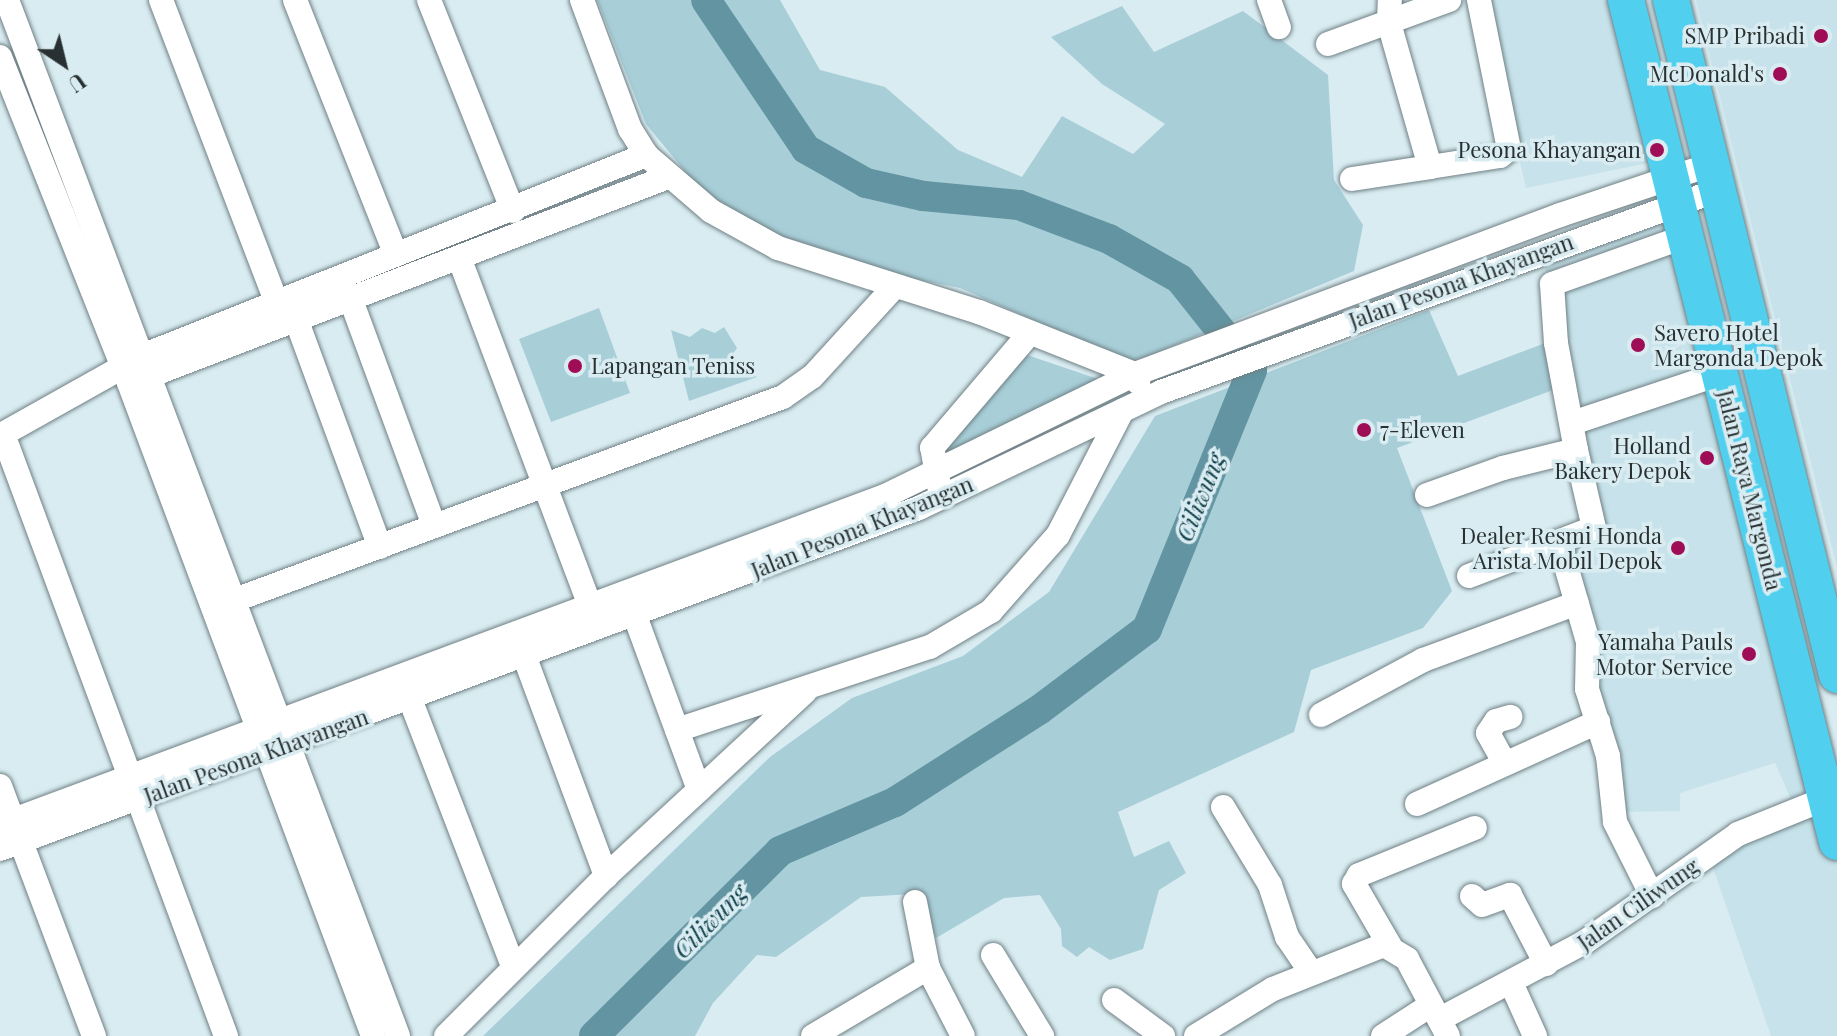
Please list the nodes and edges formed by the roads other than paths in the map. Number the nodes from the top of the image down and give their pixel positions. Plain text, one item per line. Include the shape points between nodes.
1 (7, 0) edge
2 (161, 0) edge
3 (295, 0) edge
4 (429, 0) edge
5 (582, 0) edge
6 (1269, 0) edge
7 (1449, 0) edge
8 (1479, 0) edge
9 (1626, 0) edge
10 (1644, 0) edge
11 (1671, 0) edge
12 (1688, 0) edge
13 (1389, 11) edge
14 (1279, 27) dead end
15 (1328, 44) dead end
16 (0, 57) edge
17 (11, 119) edge
18 (646, 155) junction
19 (1430, 167) junction
20 (668, 177) junction
21 (1352, 179) dead end
22 (1693, 191) junction
23 (513, 211) junction
24 (1740, 237) junction
25 (396, 255) junction
26 (460, 260) junction
27 (895, 286) junction
28 (351, 300) junction
29 (276, 301) junction
30 (296, 319) junction
31 (1030, 333) junction
32 (136, 370) junction
33 (1144, 371) junction
34 (1722, 373) junction
35 (1154, 395) junction
36 (1122, 411) junction
37 (1572, 423) junction
38 (1576, 450) junction
39 (6, 470) edge
40 (935, 474) junction
41 (545, 485) junction
42 (1427, 495) dead end
43 (943, 497) junction
44 (434, 526) junction
45 (1559, 542) junction
46 (380, 547) junction
47 (1469, 576) dead end
48 (1837, 594) edge
49 (235, 600) junction
50 (1577, 603) junction
51 (590, 606) junction
52 (635, 616) junction
53 (495, 655) junction
54 (525, 658) junction
55 (1837, 675) edge
56 (811, 686) junction
57 (410, 699) junction
58 (1321, 715) dead end
59 (1510, 717) dead end
60 (1598, 722) junction
61 (677, 730) junction
62 (286, 732) junction
63 (262, 741) junction
64 (1504, 762) junction
65 (0, 786) edge
66 (136, 788) junction
67 (1834, 788) edge
68 (699, 790) junction
69 (1417, 804) dead end
70 (1223, 807) dead end
71 (1475, 828) dead end
72 (9, 834) edge
73 (1837, 842) edge
74 (606, 876) junction
75 (1472, 896) dead end
76 (1652, 896) junction
77 (915, 902) dead end
78 (1390, 946) junction
79 (993, 955) dead end
80 (1546, 964) junction
81 (513, 966) junction
82 (928, 968) junction
83 (1311, 972) junction
84 (1512, 985) junction
85 (1114, 1000) dead end
86 (1440, 1020) edge
87 (839, 1029) edge
88 (1153, 1034) edge
89 (94, 1036) edge
90 (226, 1036) edge
91 (373, 1036) edge
92 (398, 1036) edge
93 (446, 1036) edge
94 (813, 1036) edge
95 (963, 1036) edge
96 (1042, 1036) edge
97 (1196, 1036) edge
98 (1383, 1036) edge
99 (1535, 1036) edge

1 - 32 street
2 - 29 street
3 - 25 street
4 - 23 street
5 - 18 street via 630,129
6 - 14 street
7 - 13 street
8 - 19 street via 1509,149 1500,156
9 - 22 highway, Jalan Raya Margonda
10 - 22 highway, Jalan Raya Margonda
11 - 22 highway, Jalan Raya Margonda
12 - 24 highway, Jalan Raya Margonda
13 - 15 street
13 - 19 street
16 - 17 street
17 - 32 street
18 - 20 street
18 - 23 street
19 - 21 street
20 - 26 street
20 - 27 street via 711,211 778,248
22 - 24 highway, Jalan Raya Margonda
22 - 33 street, Jalan Pesona Khayangan via 1324,303
22 - 34 highway, Jalan Raya Margonda
22 - 35 street, Jalan Pesona Khayangan
22 - 37 street via 1552,284 1556,343
22 - 67 highway, Jalan Raya Margonda
23 - 25 street
24 - 48 highway, Jalan Raya Margonda
24 - 55 highway, Jalan Raya Margonda
25 - 29 street
26 - 28 street
26 - 41 street
27 - 31 street
27 - 41 street via 812,377 783,397
28 - 30 street
28 - 44 street
29 - 32 street
30 - 32 street
30 - 46 street
31 - 33 street
31 - 40 street via 935,443
32 - 39 street via 5,430
32 - 49 street
32 - 63 street
33 - 35 street
33 - 40 street, Jalan Pesona Khayangan
34 - 37 street
34 - 67 highway, Jalan Raya Margonda
35 - 36 street, Jalan Pesona Khayangan
36 - 43 street, Jalan Pesona Khayangan
36 - 56 street via 1058,535 991,611 930,647
37 - 38 street
38 - 42 street
38 - 45 street via 1595,526
39 - 66 street
40 - 43 street
40 - 51 street, Jalan Pesona Khayangan
41 - 44 street
41 - 51 street
43 - 52 street, Jalan Pesona Khayangan
44 - 46 street
45 - 47 street
45 - 50 street
46 - 49 street
49 - 62 street
50 - 58 street via 1423,660
50 - 60 street via 1588,642 1587,689
51 - 53 street, Jalan Pesona Khayangan
52 - 54 street, Jalan Pesona Khayangan
52 - 61 street
53 - 54 street, Jalan Pesona Khayangan
53 - 57 street, Jalan Pesona Khayangan
53 - 62 street, Jalan Pesona Khayangan
54 - 74 street
56 - 61 street
56 - 68 street
57 - 62 street, Jalan Pesona Khayangan
57 - 81 street
59 - 64 street via 1496,721 1488,733
60 - 64 street
60 - 76 street via 1615,822
61 - 68 street
62 - 63 street, Jalan Pesona Khayangan
62 - 92 street
63 - 66 street, Jalan Pesona Khayangan
63 - 91 street
64 - 69 street
65 - 72 street
66 - 72 street, Jalan Pesona Khayangan
66 - 90 street
67 - 73 highway, Jalan Raya Margonda
67 - 76 street, Jalan Ciliwung via 1738,834
68 - 74 street
70 - 83 street via 1270,885 1287,937
71 - 78 street via 1359,875 1354,884
72 - 89 street
74 - 81 street
75 - 80 street via 1482,905 1510,895
76 - 80 street, Jalan Ciliwung
77 - 82 street
78 - 83 street via 1373,946
78 - 86 street via 1407,959
79 - 96 street
80 - 84 street, Jalan Ciliwung
81 - 93 street
82 - 87 street
82 - 95 street
83 - 97 street
84 - 86 street, Jalan Ciliwung
84 - 99 street
85 - 88 street
86 - 98 street, Jalan Ciliwung
87 - 94 street

